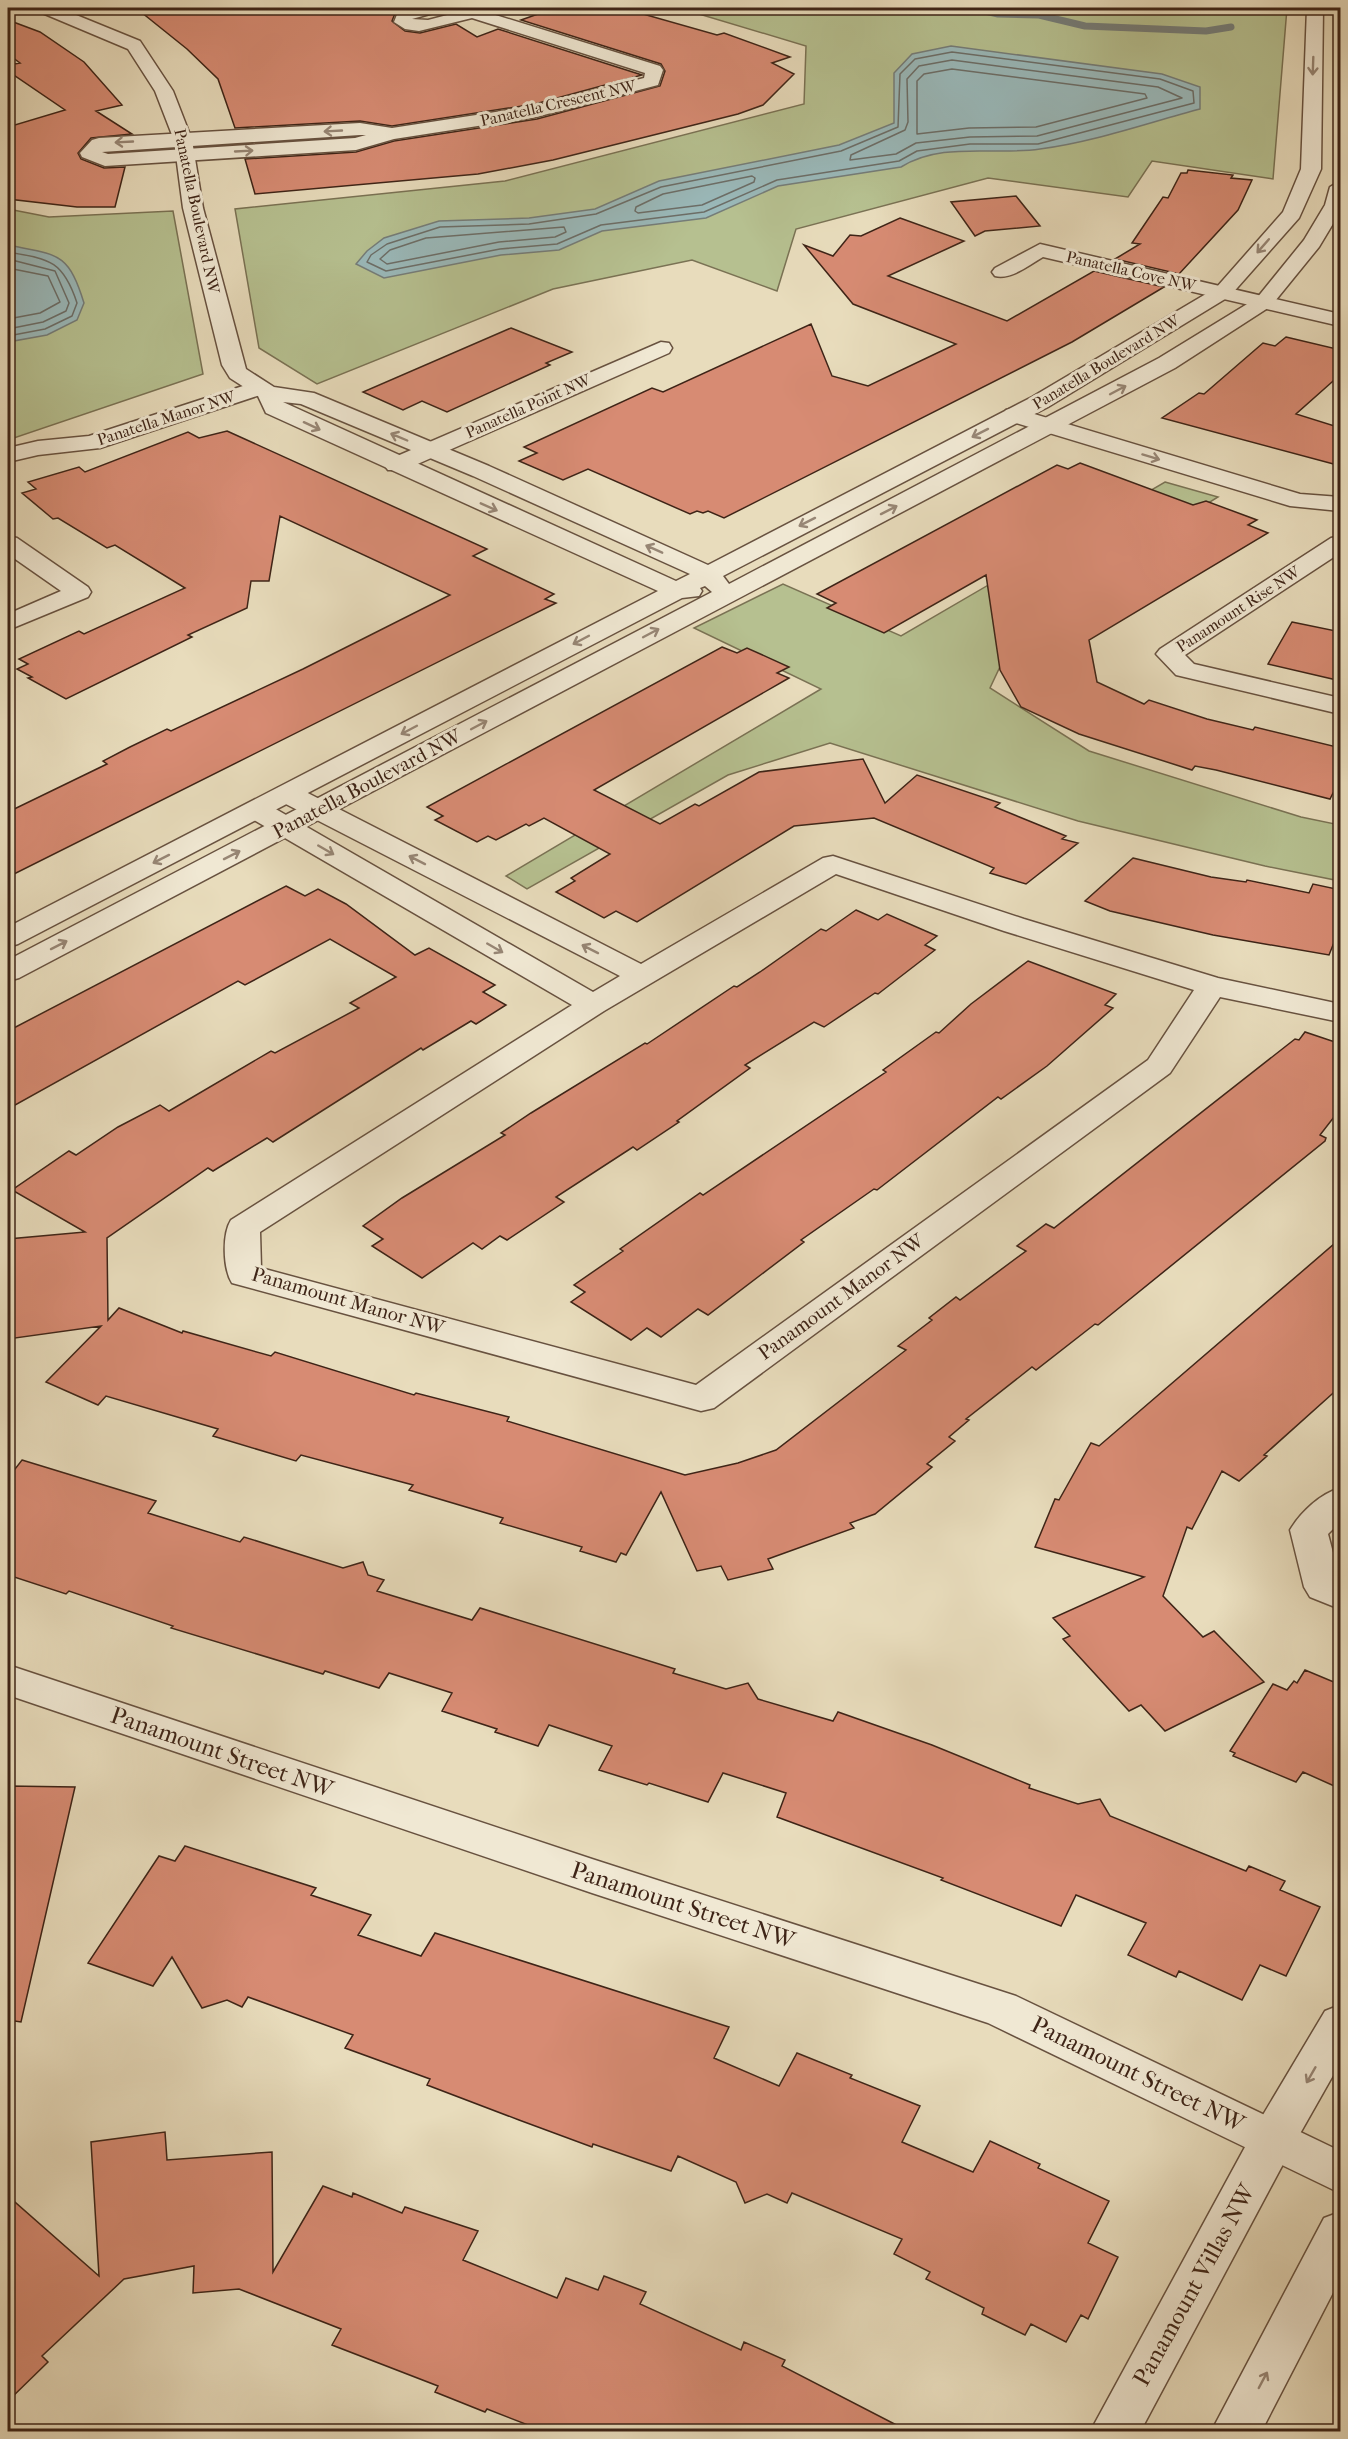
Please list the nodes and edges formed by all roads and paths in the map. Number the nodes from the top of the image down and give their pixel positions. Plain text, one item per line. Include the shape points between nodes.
1 (46, 8) edge
2 (431, 8) edge
3 (1314, 8) edge
4 (464, 10) edge
5 (184, 147) junction
6 (1341, 187) edge
7 (1002, 272) dead end
8 (1223, 292) junction
9 (1264, 302) junction
10 (1341, 320) edge
11 (661, 348) dead end
12 (238, 373) junction
13 (263, 390) junction
14 (1040, 402) junction
15 (1077, 412) junction
16 (1014, 415) junction
17 (1050, 427) junction
18 (38, 448) junction
19 (429, 450) junction
20 (8, 455) edge
21 (396, 465) junction
22 (1341, 495) edge
23 (1341, 504) edge
24 (8, 543) edge
25 (1341, 543) edge
26 (707, 573) junction
27 (676, 590) junction
28 (725, 594) junction
29 (8, 623) edge
30 (1341, 706) edge
31 (288, 794) junction
32 (319, 809) junction
33 (257, 810) junction
34 (287, 826) junction
35 (8, 938) edge
36 (8, 972) edge
37 (642, 976) junction
38 (1212, 986) junction
39 (593, 1005) junction
40 (1341, 1013) edge
41 (1341, 1501) edge
42 (1341, 1595) edge
43 (8, 1680) edge
44 (1341, 2024) edge
45 (1274, 2139) junction
46 (1341, 2173) edge
47 (1341, 2233) edge
48 (1114, 2432) edge
49 (1235, 2432) edge

1 - 5 street, Panatella Boulevard NW via 134,45 164,91
2 - 4 street via 404,16 403,22 429,26
3 -> 8 street, Panatella Boulevard NW via 1311,169 1292,214
4 - 5 street, Panatella Crescent NW via 654,70 652,81 536,111 392,134 356,144
5 - 12 street, Panatella Boulevard NW via 195,218 232,365
6 - 9 street, Panatella Boulevard NW via 1312,243
7 - 8 street, Panatella Cove NW via 1040,250
8 - 9 street, Panatella Cove NW
8 - 14 street, Panatella Boulevard NW
9 - 10 street, Panatella Cove NW
15 -> 9 street, Panatella Boulevard NW via 1167,363
11 - 19 street, Panatella Point NW
12 - 13 street
12 - 18 street, Panatella Manor NW via 67,429
13 - 18 street, Panatella Manor NW via 92,443
19 -> 13 street via 306,398
13 -> 21 street via 274,408
14 - 15 street
14 - 16 street, Panatella Boulevard NW
15 - 17 street, Panatella Boulevard NW
15 - 22 street via 1317,484
16 - 17 street
16 -> 26 street, Panatella Boulevard NW
17 -> 23 street via 1298,501
28 -> 17 street, Panatella Boulevard NW
18 - 20 street, Panatella Manor NW
19 - 21 street, Panatella Point NW
26 -> 19 street
21 -> 27 street
24 - 29 street via 79,592
25 - 30 street, Panamount Rise NW via 1169,654 1185,670
26 - 27 street, Panatella Boulevard NW
26 - 28 street
27 - 28 street
27 -> 31 street, Panatella Boulevard NW
32 -> 28 street, Panatella Boulevard NW
31 - 32 street
31 - 33 street, Panatella Boulevard NW
32 - 34 street, Panatella Boulevard NW
37 -> 32 street
33 - 34 street
33 -> 35 street, Panatella Boulevard NW
36 -> 34 street, Panatella Boulevard NW
34 -> 39 street
37 - 38 street, Panamount Manor NW via 833,864
37 - 39 street, Panamount Manor NW
38 - 39 street, Panamount Manor NW via 1159,1066 701,1399 244,1275 243,1228
38 - 40 street
41 - 42 street via 1310,1530 1323,1587
43 - 45 street, Panamount Street NW via 1001,2009
44 -> 45 street, Panamount Villas NW
45 - 46 street, Panamount Street NW
45 - 48 street, Panamount Villas NW
49 -> 47 street

